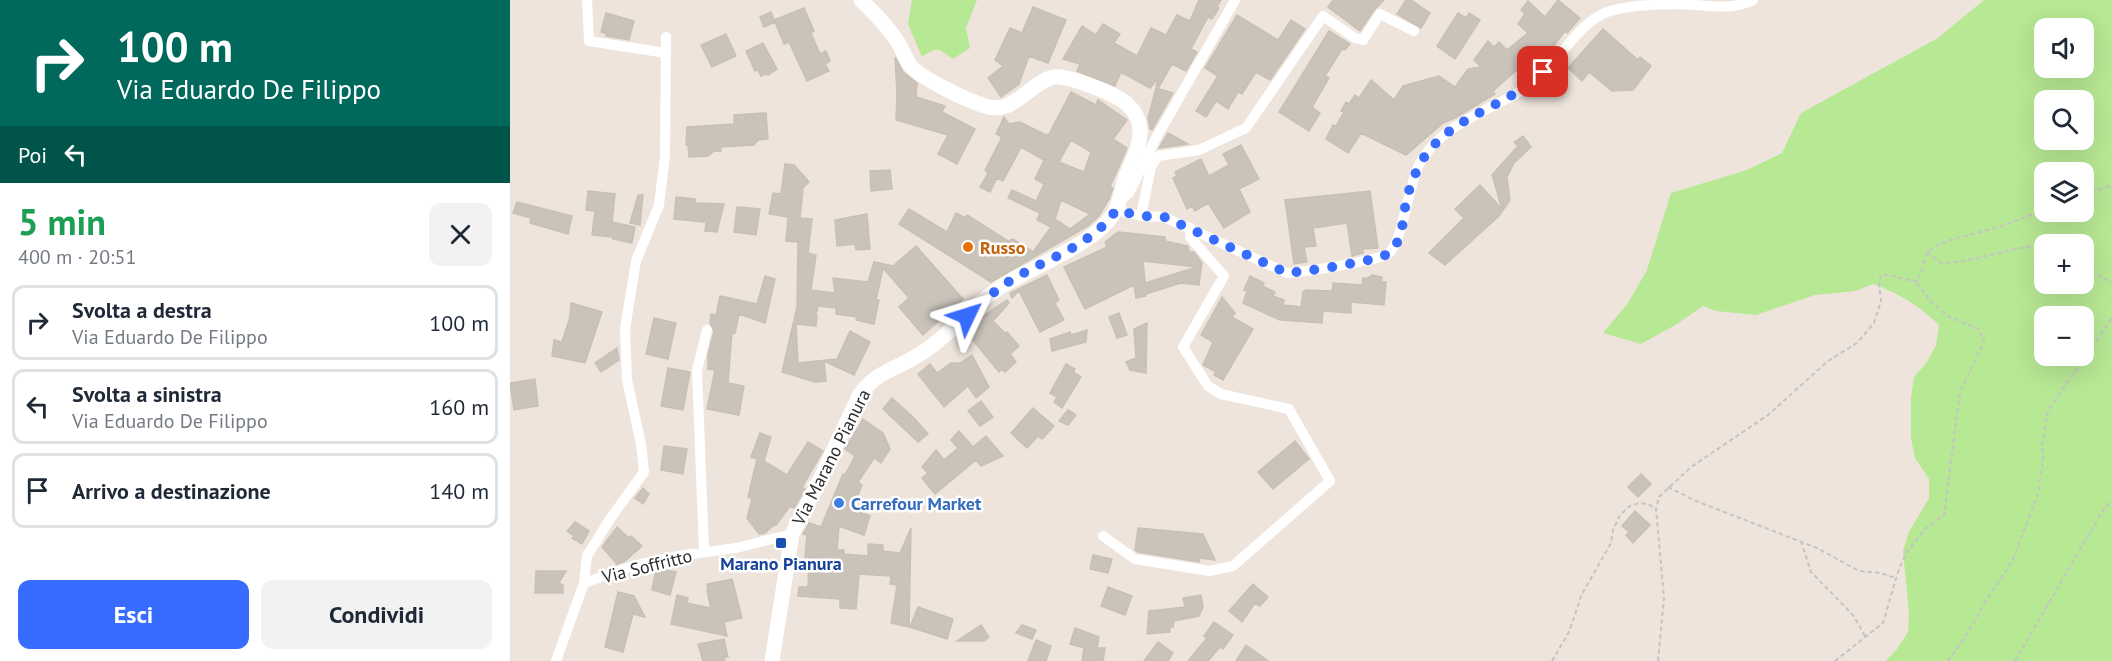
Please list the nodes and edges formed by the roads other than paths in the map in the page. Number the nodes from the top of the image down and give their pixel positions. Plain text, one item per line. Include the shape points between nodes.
1 (587, 0) edge
2 (861, 0) edge
3 (1235, 0) edge
4 (1754, 0) edge
5 (1414, 31) dead end
6 (666, 37) dead end
7 (666, 53) junction
8 (1117, 206) junction
9 (1140, 216) junction
10 (1191, 228) junction
11 (706, 330) dead end
12 (792, 534) junction
13 (1103, 536) dead end
14 (704, 552) junction
15 (584, 583) junction
16 (556, 661) edge
17 (772, 661) edge

1 - 7 street via 589,41
2 - 8 street, Via Marano Pianura via 897,40 911,66 985,107 1008,106 1053,77 1070,78 1127,103 1139,123 1140,138
3 - 8 street via 1129,193
4 - 10 street via 1736,6 1680,4 1599,15 1531,84 1449,131 1433,145 1420,163 1398,239 1390,253 1287,273
5 - 9 street via 1380,14 1363,39 1355,38 1323,16 1246,128 1199,150 1158,156 1151,167
6 - 7 street
7 - 15 street via 665,156 658,205 636,261 625,329 627,380 644,472 587,556
8 - 9 street
8 - 12 street, Via Marano Pianura via 1110,219 1094,233 998,289 936,343 868,384
9 - 10 street via 1164,217
10 - 13 street via 1190,237 1224,276 1183,347 1208,386 1221,394 1289,410 1330,481 1233,566 1209,571 1135,559
11 - 14 street via 697,370
12 - 14 street, Via Soffritto
12 - 17 street, Via Marano Pianura
14 - 15 street, Via Soffritto via 633,566
15 - 16 street, Via Soffritto

